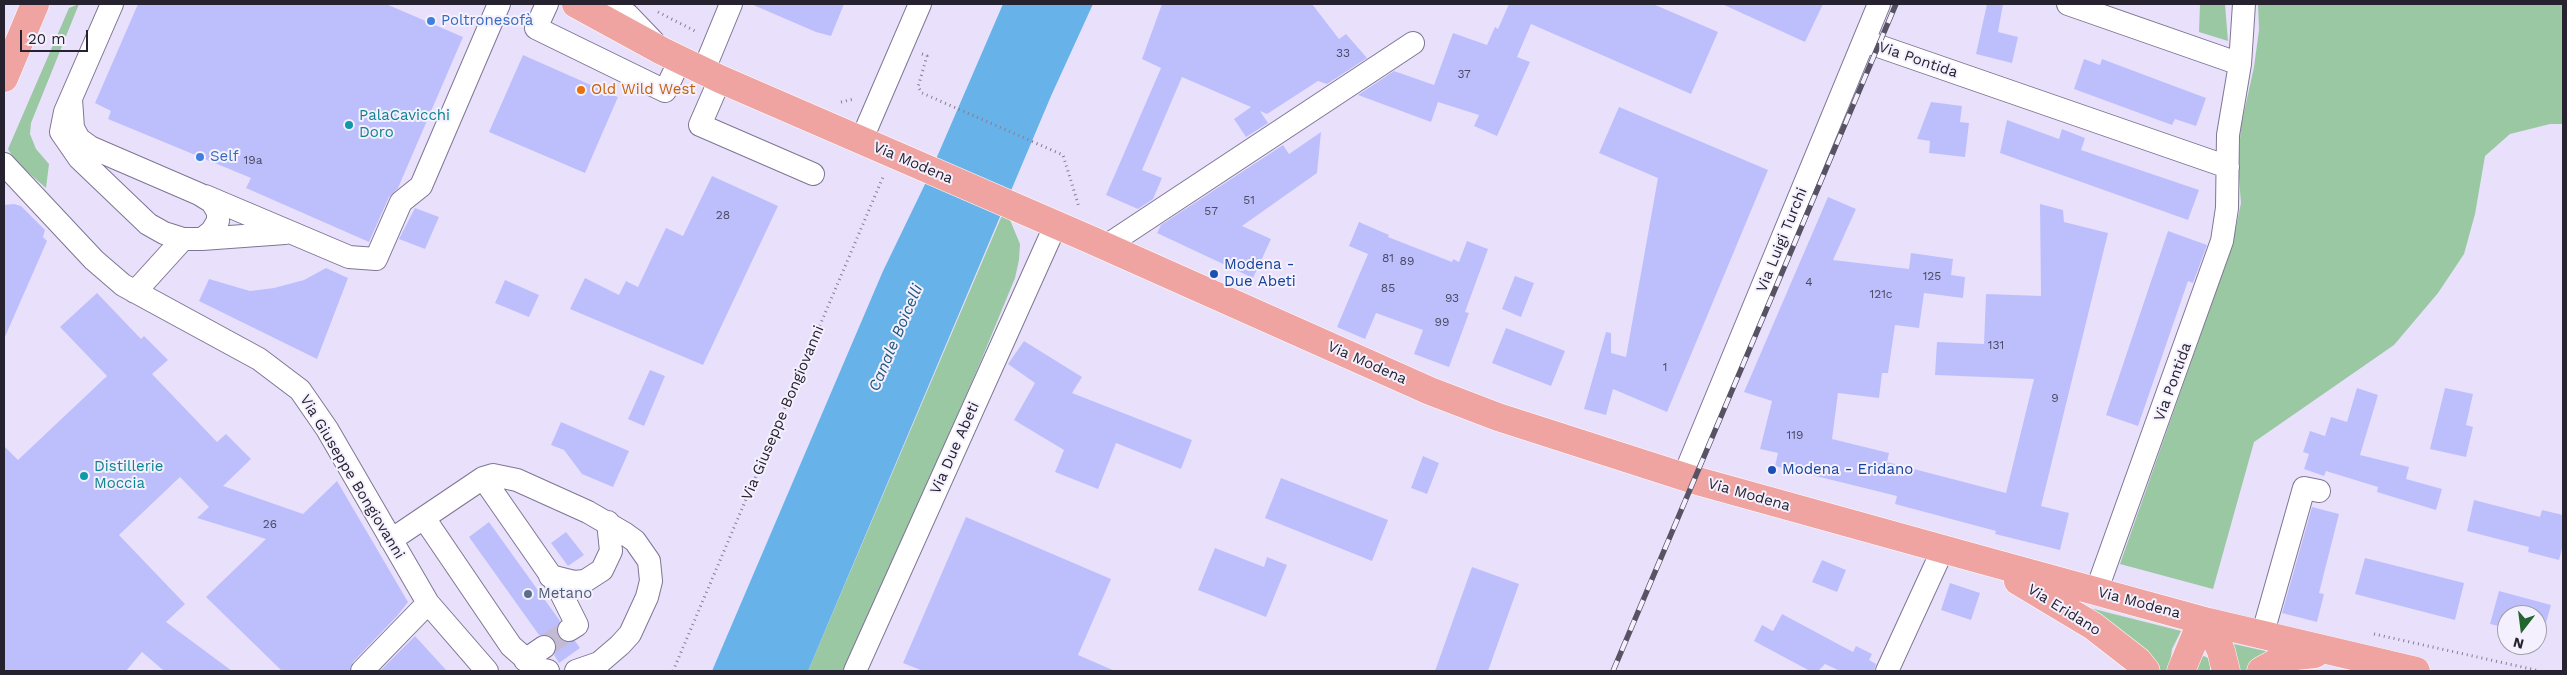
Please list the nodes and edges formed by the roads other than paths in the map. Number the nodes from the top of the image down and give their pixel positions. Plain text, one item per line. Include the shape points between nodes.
1 (35, 4) edge
2 (112, 4) edge
3 (547, 4) edge
4 (576, 4) edge
5 (612, 4) edge
6 (731, 4) edge
7 (920, 4) edge
8 (1879, 4) edge
9 (2068, 4) edge
10 (2244, 4) edge
11 (490, 7) edge
12 (1864, 41) junction
13 (1413, 43) dead end
14 (2240, 64) junction
15 (691, 66) junction
16 (4, 78) edge
17 (71, 99) junction
18 (861, 141) junction
19 (4, 164) edge
20 (2228, 167) junction
21 (813, 174) dead end
22 (200, 194) junction
23 (1056, 224) junction
24 (291, 233) junction
25 (193, 239) junction
26 (1106, 246) junction
27 (135, 292) junction
28 (1684, 476) junction
29 (483, 478) junction
30 (2319, 491) dead end
31 (424, 518) junction
32 (608, 522) junction
33 (391, 540) junction
34 (1943, 550) junction
35 (1974, 558) junction
36 (550, 576) junction
37 (2096, 592) junction
38 (428, 603) junction
39 (2208, 622) junction
40 (569, 630) dead end
41 (2262, 636) junction
42 (544, 647) tunnel mouth
43 (2329, 652) junction
44 (525, 660) junction
45 (362, 671) edge
46 (487, 671) edge
47 (548, 671) edge
48 (576, 671) edge
49 (855, 671) edge
50 (1887, 671) edge
51 (2146, 671) edge
52 (2181, 671) edge
53 (2226, 671) edge
54 (2262, 671) edge
55 (2416, 671) edge

1 - 16 main road
2 - 17 street
3 - 15 street via 536,28 665,91
4 - 15 main road, Via Modena
5 - 15 street
6 - 15 street via 714,44
7 - 18 street
8 - 12 street, Via Luigi Turchi
9 - 14 street
10 - 14 street, Via Pontida
11 - 24 street via 421,186 401,202 376,259 349,257
12 - 20 street, Via Pontida
12 - 28 street, Via Luigi Turchi
13 - 26 street
14 - 20 street, Via Pontida via 2228,135
15 - 18 main road, Via Modena
15 - 21 street via 700,125
17 - 22 street via 73,128 79,139 90,147
17 - 25 street via 61,123 61,132 68,144 148,224 164,233
18 - 23 main road, Via Modena
19 - 27 street, Via Giuseppe Bongiovanni via 94,260
20 - 37 street, Via Pontida via 2222,241
22 - 24 street
22 - 25 street via 212,202 218,212 218,221 212,231
23 - 26 main road, Via Modena
23 - 49 street, Via Due Abeti
24 - 25 street
25 - 27 street
26 - 28 main road, Via Modena via 1438,395 1568,442
27 - 33 street, Via Giuseppe Bongiovanni via 259,359 300,390
28 - 34 main road, Via Modena
29 - 31 street
29 - 32 street via 492,476 517,480
29 - 36 street
30 - 41 street via 2304,488
31 - 33 street
31 - 44 street via 496,626
32 - 36 street via 610,551 602,570 574,582
32 - 48 street via 643,551 649,561 651,581 630,634 599,663
33 - 38 street, Via Giuseppe Bongiovanni
34 - 35 main road, Via Modena
34 - 50 street
35 - 37 main road, Via Modena
35 - 51 main road, Via Eridano via 2038,591 2093,626
36 - 40 street via 577,625
37 - 39 main road, Via Modena
38 - 45 street
38 - 46 street, Via Giuseppe Bongiovanni
39 - 41 main road, Via Modena
39 - 52 main road via 2196,635
39 - 53 main road
41 - 43 main road, Via Modena
42 - 44 street
43 - 54 main road via 2286,657
43 - 55 main road, Via Modena
44 - 47 street

